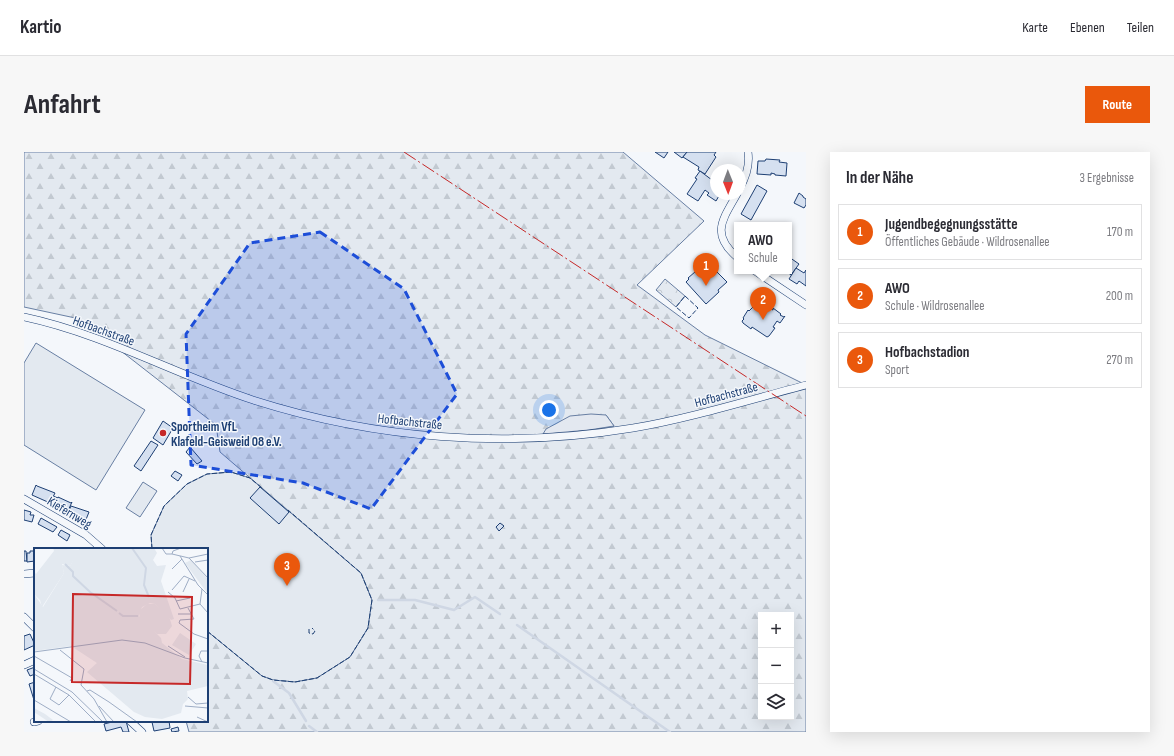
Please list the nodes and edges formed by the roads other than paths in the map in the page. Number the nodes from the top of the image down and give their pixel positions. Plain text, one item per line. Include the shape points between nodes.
1 (748, 152) edge
2 (746, 174) edge
3 (734, 200) edge
4 (734, 254) edge
5 (760, 274) edge
6 (806, 305) edge
7 (24, 317) edge
8 (806, 385) edge
9 (24, 499) edge
10 (101, 548) edge
11 (34, 573) edge
12 (24, 574) edge
13 (24, 617) edge
14 (34, 627) edge
15 (34, 660) edge
16 (24, 665) edge
17 (131, 722) edge
18 (142, 732) edge

1 - 2 street
3 - 4 street via 721,227 724,243
5 - 6 street
7 - 8 street, Hofbachstraße via 81,333 228,392 289,410 357,426 432,436 509,439 601,432 667,421
9 - 10 street, Kiefernweg via 86,535
11 - 12 street
13 - 14 street
15 - 16 street
17 - 18 street

